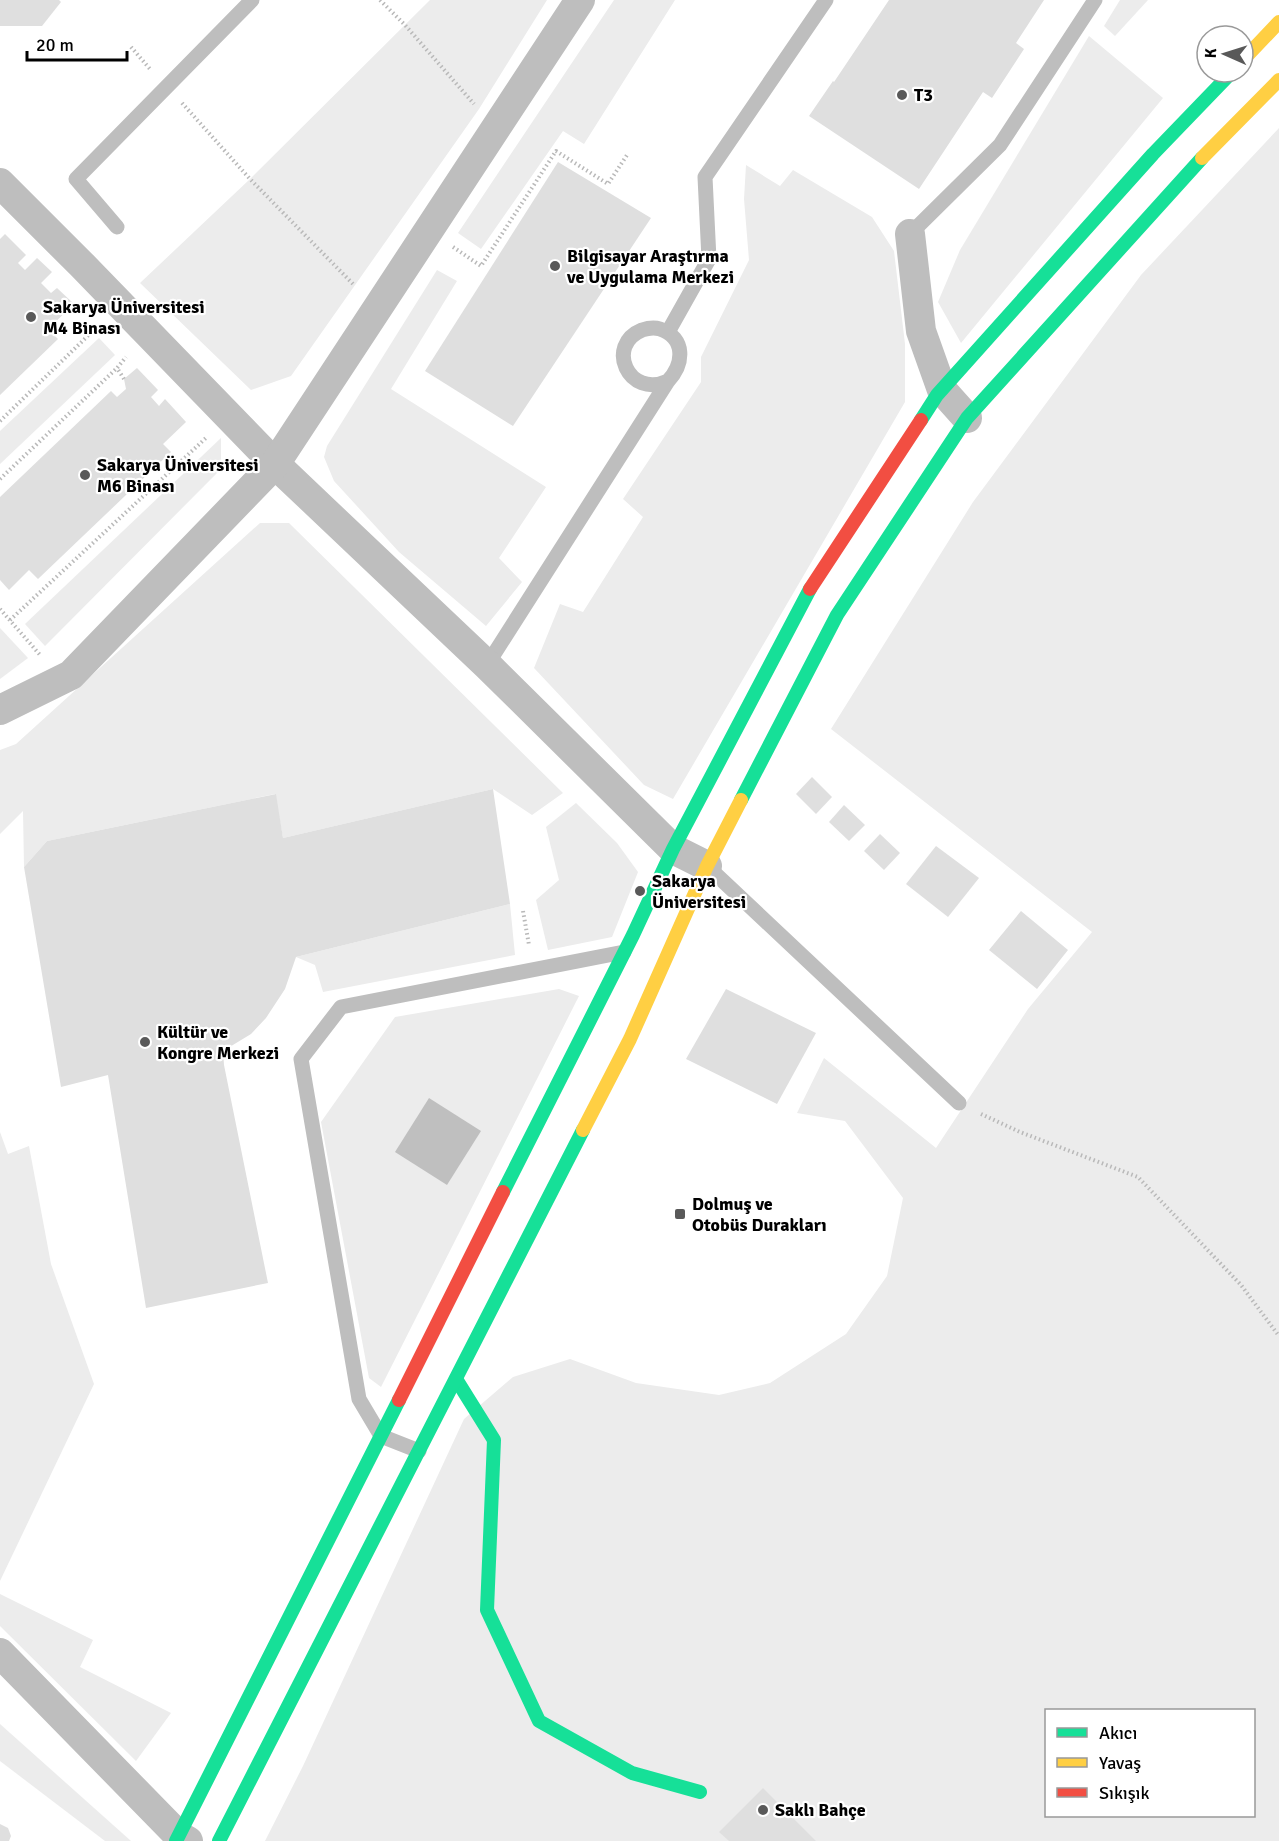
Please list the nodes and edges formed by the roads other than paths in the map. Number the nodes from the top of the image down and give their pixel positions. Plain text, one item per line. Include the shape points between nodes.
1 (252, 0) edge
2 (580, 0) edge
3 (826, 0) edge
4 (1095, 0) edge
5 (1279, 22) edge
6 (1255, 47) edge
7 (1279, 80) edge
8 (1221, 84) edge
9 (0, 183) edge
10 (117, 227) dead end
11 (910, 234) joint
12 (668, 333) junction
13 (668, 381) junction
14 (942, 390) junction
15 (967, 418) junction
16 (274, 464) junction
17 (487, 665) junction
18 (0, 710) edge
19 (673, 849) junction
20 (707, 866) junction
21 (624, 952) junction
22 (959, 1103) road end
23 (456, 1379) junction
24 (381, 1436) junction
25 (419, 1451) junction
26 (0, 1653) edge
27 (700, 1792) dead end
28 (181, 1839) edge
29 (219, 1841) edge

1 - 10 lane via 76,179
2 - 16 street
3 - 12 lane via 705,177 709,259
4 - 11 lane via 1000,145
5 - 6 street
7 - 15 street via 1181,180
8 - 14 street
9 - 16 street
11 - 14 street via 921,331
12 - 13 lane via 676,340 680,362
12 - 13 lane via 646,328 635,333 623,351 628,373 636,381 647,385
13 - 17 lane
14 - 15 street
14 - 19 street via 805,596
15 - 20 street via 837,615
16 - 17 street
16 - 18 street via 71,675
17 - 19 street
19 - 20 street
19 - 21 street
20 - 22 lane
20 - 23 street via 630,1039
21 - 24 street
21 - 24 lane via 341,1007 301,1059 359,1399
23 - 25 street
23 - 27 street via 494,1440 487,1610 539,1720 632,1773
24 - 25 lane
24 - 28 street
25 - 29 street
26 - 28 street

